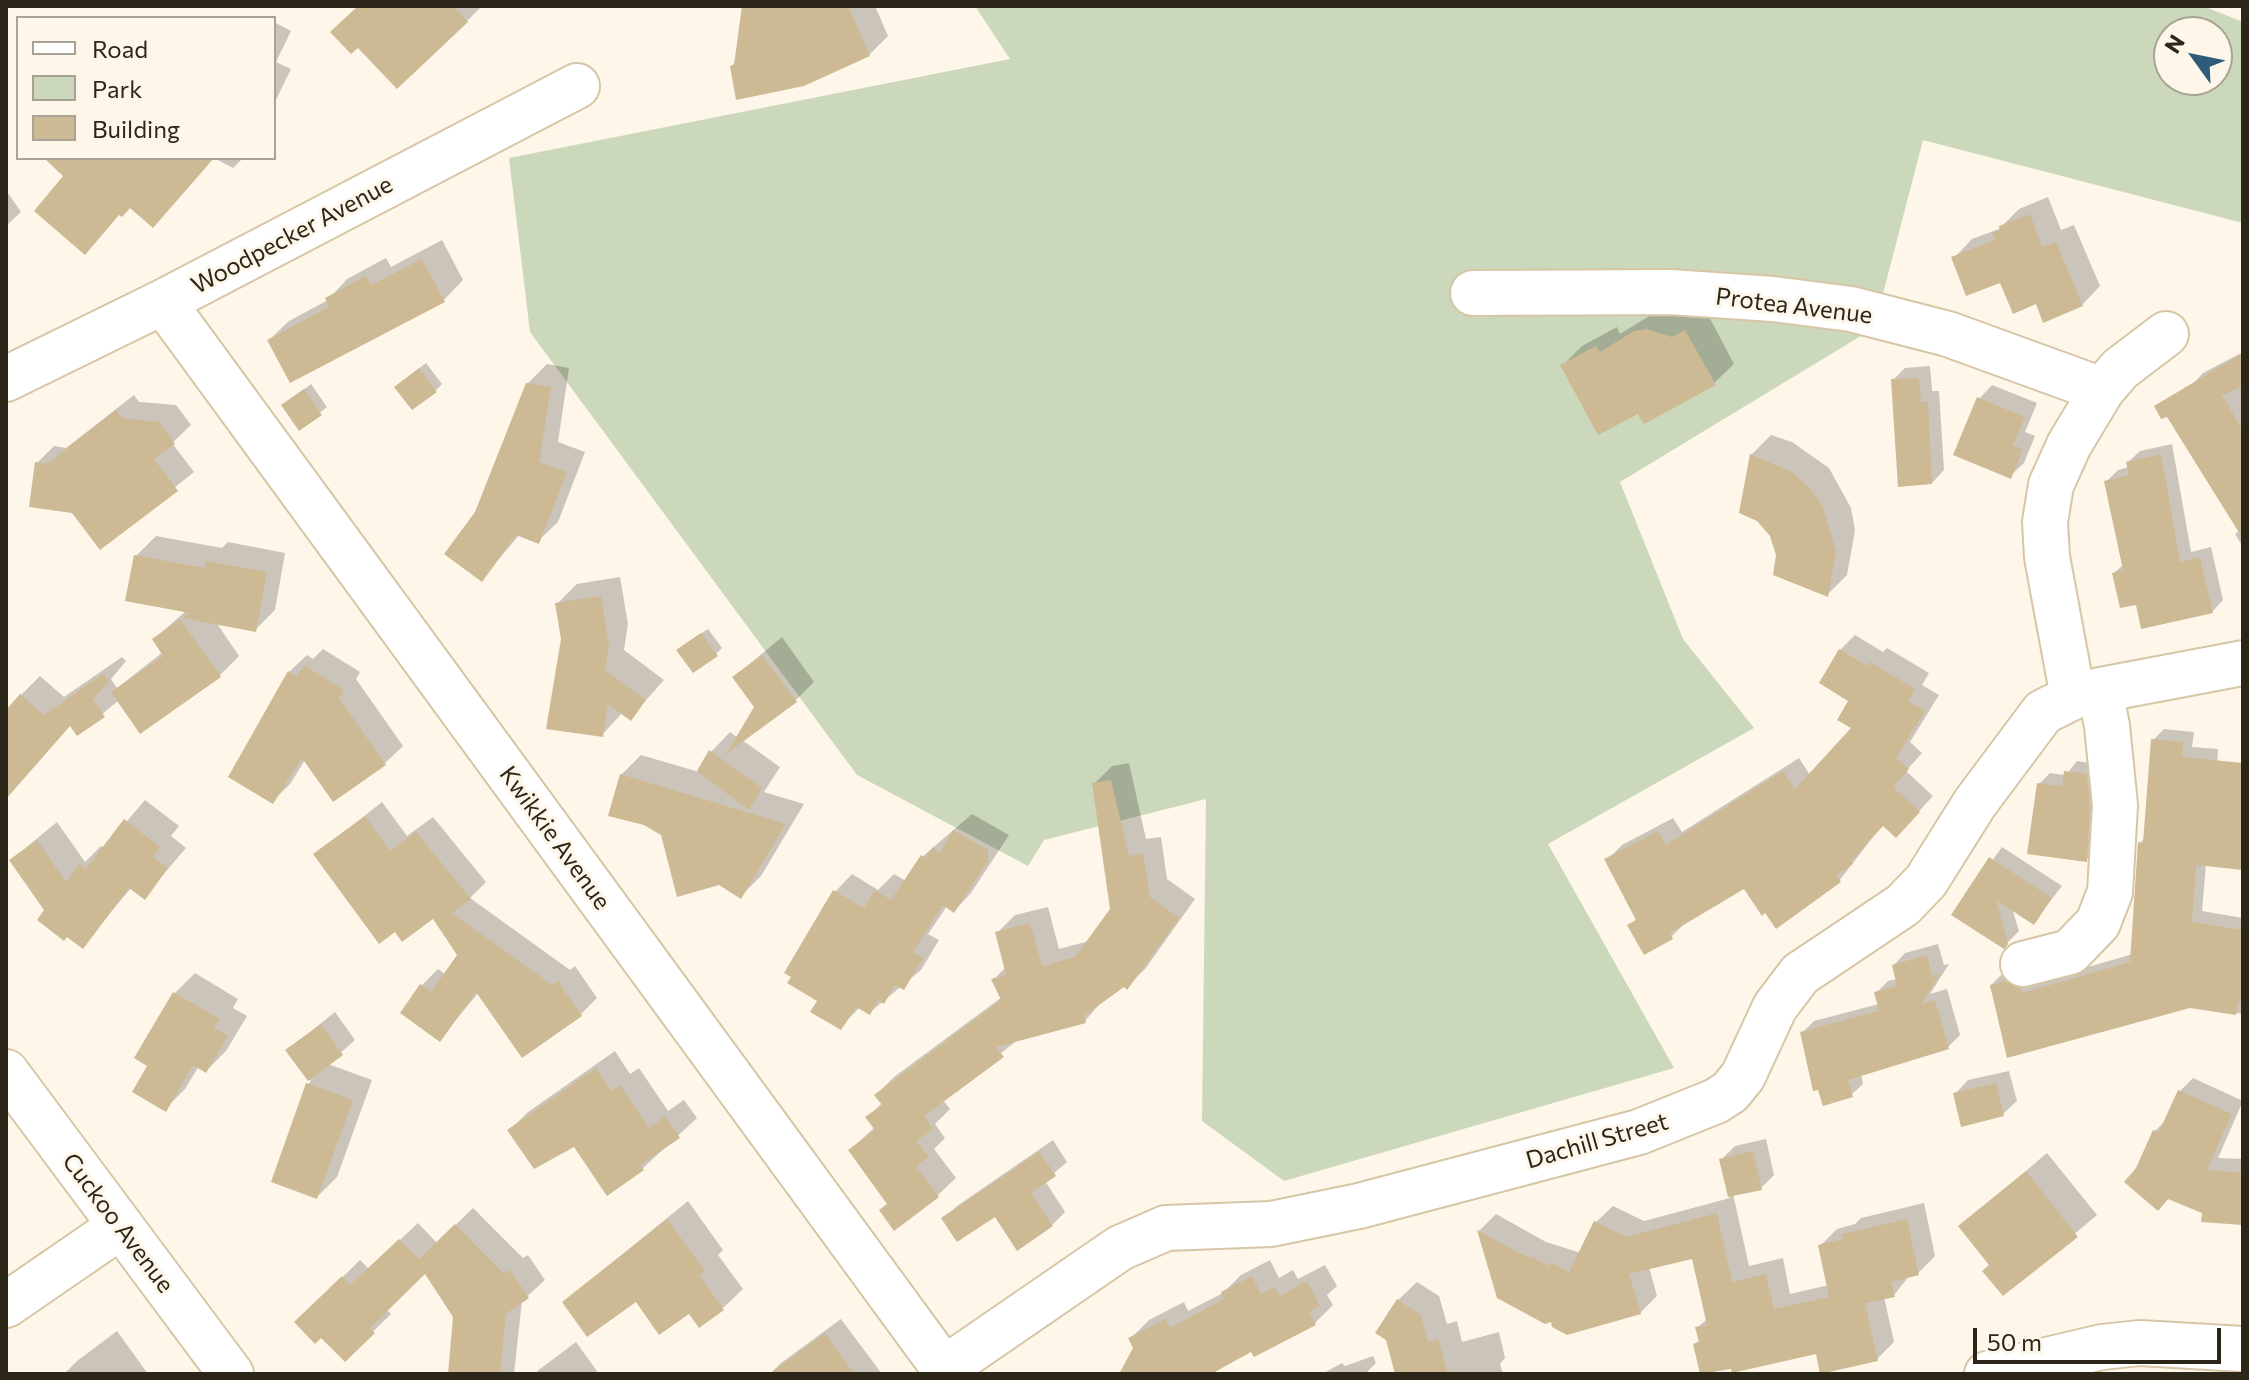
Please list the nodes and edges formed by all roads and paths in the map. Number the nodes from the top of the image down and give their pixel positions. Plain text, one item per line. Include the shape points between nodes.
1 (577, 86) dead end
2 (1473, 293) dead end
3 (163, 302) junction
4 (2166, 334) dead end
5 (6, 379) edge
6 (2102, 390) junction
7 (2243, 663) edge
8 (2086, 694) junction
9 (2023, 964) dead end
10 (6, 1072) edge
11 (121, 1226) junction
12 (6, 1305) edge
13 (2243, 1349) edge
14 (946, 1372) edge
15 (231, 1374) edge
16 (1987, 1374) edge

1 - 3 street, Woodpecker Avenue
2 - 6 street, Protea Avenue via 1670,292 1851,309 1948,334
3 - 5 street, Woodpecker Avenue
3 - 14 street, Kwikkie Avenue
4 - 6 street
6 - 8 street via 2051,485 2045,522 2047,557
7 - 8 street, Dachill Street
8 - 9 street via 2115,805 2110,892 2098,923 2070,952
8 - 14 street, Dachill Street via 2043,712 1926,881 1903,905 1800,974 1775,1007 1743,1076 1716,1101 1639,1132 1359,1206 1271,1224 1166,1228 1120,1248
10 - 11 street, Cuckoo Avenue
11 - 12 street
11 - 15 street, Cuckoo Avenue
13 - 16 street via 2140,1343

